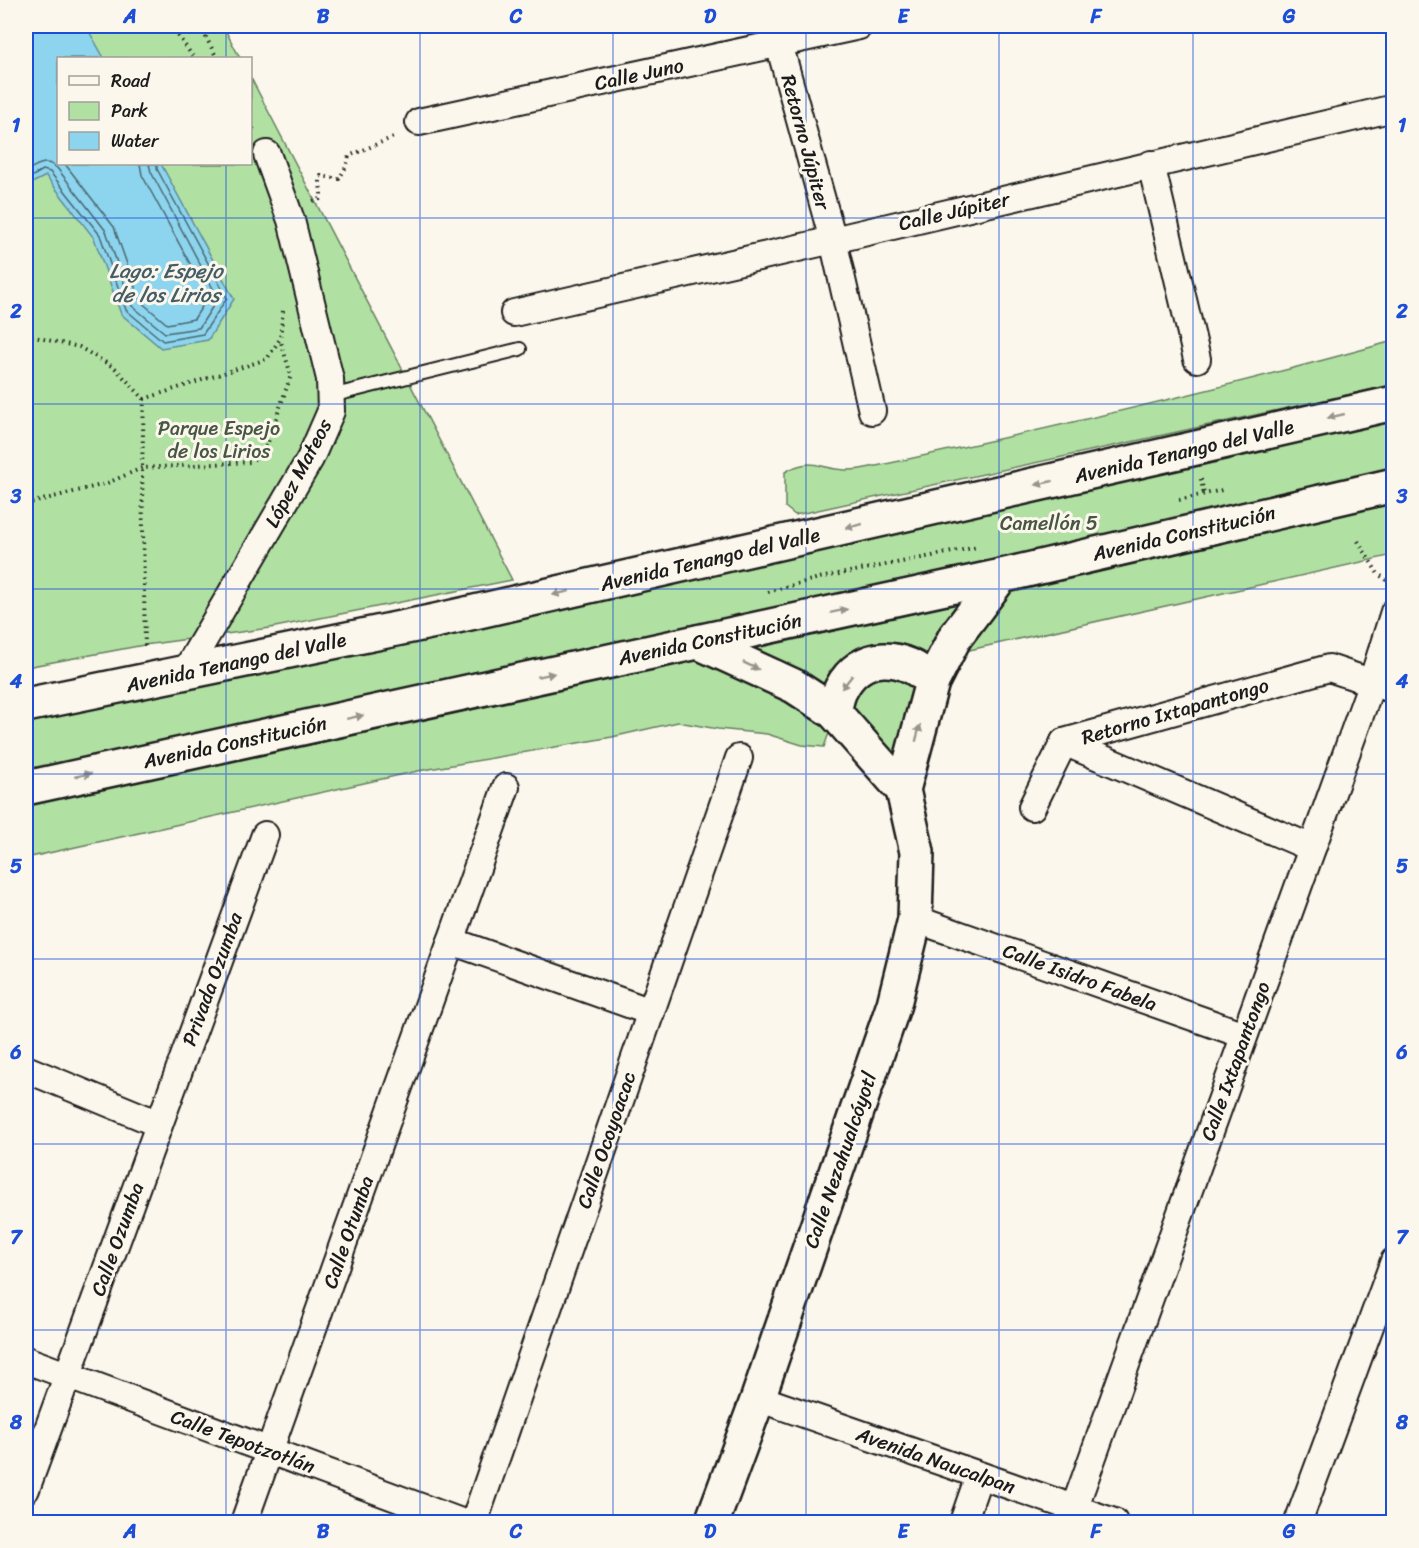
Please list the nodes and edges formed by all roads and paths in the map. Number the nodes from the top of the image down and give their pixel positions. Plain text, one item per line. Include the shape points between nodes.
1 (171, 26) edge
2 (200, 26) edge
3 (859, 26) edge
4 (780, 44) junction
5 (193, 57) edge
6 (216, 57) edge
7 (1392, 115) edge
8 (419, 122) joint
9 (267, 154) dead end
10 (1151, 164) junction
11 (291, 220) junction
12 (833, 240) junction
13 (283, 309) dead end
14 (514, 313) dead end
15 (26, 337) edge
16 (280, 339) junction
17 (520, 349) dead end
18 (1197, 360) dead end
19 (331, 396) junction
20 (144, 399) junction
21 (1394, 403) edge
22 (872, 411) dead end
23 (1193, 449) junction
24 (142, 468) junction
25 (1394, 485) edge
26 (26, 504) edge
27 (1212, 527) junction
28 (810, 536) junction
29 (1358, 541) dead end
30 (1001, 576) junction
31 (1394, 585) edge
32 (1394, 612) edge
33 (827, 614) junction
34 (698, 642) junction
35 (185, 672) junction
36 (153, 680) junction
37 (932, 682) junction
38 (1382, 686) edge
39 (26, 705) edge
40 (834, 712) junction
41 (1064, 742) junction
42 (739, 759) dead end
43 (506, 787) dead end
44 (26, 788) edge
45 (903, 789) junction
46 (1032, 807) dead end
47 (265, 835) dead end
48 (1312, 848) junction
49 (915, 919) junction
50 (450, 941) junction
51 (651, 1012) junction
52 (1244, 1035) junction
53 (26, 1070) edge
54 (159, 1124) junction
55 (1394, 1261) edge
56 (26, 1360) edge
57 (68, 1375) junction
58 (758, 1398) junction
59 (270, 1451) junction
60 (979, 1476) junction
61 (26, 1490) edge
62 (1074, 1509) junction
63 (244, 1522) edge
64 (461, 1522) edge
65 (474, 1522) edge
66 (712, 1522) edge
67 (963, 1522) edge
68 (1114, 1522) edge
69 (1298, 1522) edge

1 - 5 path
2 - 6 path
3 - 4 street, Calle Juno
4 - 8 street, Calle Juno
4 - 12 street, Retorno Júpiter
7 - 10 street, Calle Júpiter
8 - 11 path via 407,132 349,156 339,179 321,176 320,199 306,203
9 - 11 street, López Mateos
10 - 12 street, Calle Júpiter
10 - 18 street
11 - 19 street, López Mateos
12 - 14 street, Calle Júpiter
12 - 22 street, Retorno Júpiter
13 - 16 path
15 - 20 path via 79,347 115,368
16 - 20 path via 267,359
16 - 24 path via 291,375 267,445 251,462
17 - 19 lane
19 - 35 street, López Mateos via 331,411 310,459
20 - 24 path
21 -> 23 main road, Avenida Tenango del Valle
23 - 27 path
23 -> 28 main road, Avenida Tenango del Valle
24 - 26 path via 105,484
24 - 36 path via 144,645
25 - 27 main road, Avenida Constitución
27 - 30 main road, Avenida Constitución
28 - 33 path
28 -> 35 main road, Avenida Tenango del Valle via 435,621
29 - 31 path via 1378,574
33 -> 30 main road, Avenida Constitución
30 - 37 main road, Calle Nezahualcóyotl via 955,637
32 - 38 street, Calle Ixtapantongo
33 - 34 main road, Avenida Constitución
34 -> 40 main road, Calle Nezahualcóyotl via 794,686
44 -> 34 main road, Avenida Constitución
35 - 36 main road, Avenida Tenango del Valle
36 - 39 main road, Avenida Tenango del Valle
37 -> 40 main road via 920,669 889,658 860,666 841,689
45 -> 37 main road, Calle Nezahualcóyotl
38 - 41 street, Retorno Ixtapantongo via 1329,668
38 - 48 street, Calle Ixtapantongo
40 - 45 main road, Calle Nezahualcóyotl
41 - 46 street
41 - 48 street, Retorno Ixtapantongo
42 - 51 street, Calle Ocoyoacac
43 - 50 street, Calle Otumba
45 - 49 main road, Calle Nezahualcóyotl via 917,852
47 - 54 street, Privada Ozumba
48 - 52 street, Calle Ixtapantongo
49 - 52 street, Calle Isidro Fabela
49 - 58 main road, Calle Nezahualcóyotl via 894,1004
50 - 51 street
50 - 59 street, Calle Otumba
51 - 65 street, Calle Ocoyoacac
52 - 62 street, Calle Ixtapantongo
53 - 54 street
54 - 57 street, Calle Ozumba
55 - 69 street
56 - 57 street, Calle Tepotzotlán
57 - 59 street, Calle Tepotzotlán
57 - 61 street, Calle Ozumba
58 - 60 street, Avenida Naucalpan
58 - 66 main road, Calle Nezahualcóyotl
59 - 63 street, Calle Otumba
59 - 64 street, Calle Tepotzotlán
60 - 62 street, Avenida Naucalpan
60 - 67 street
62 - 68 street, Avenida Naucalpan

